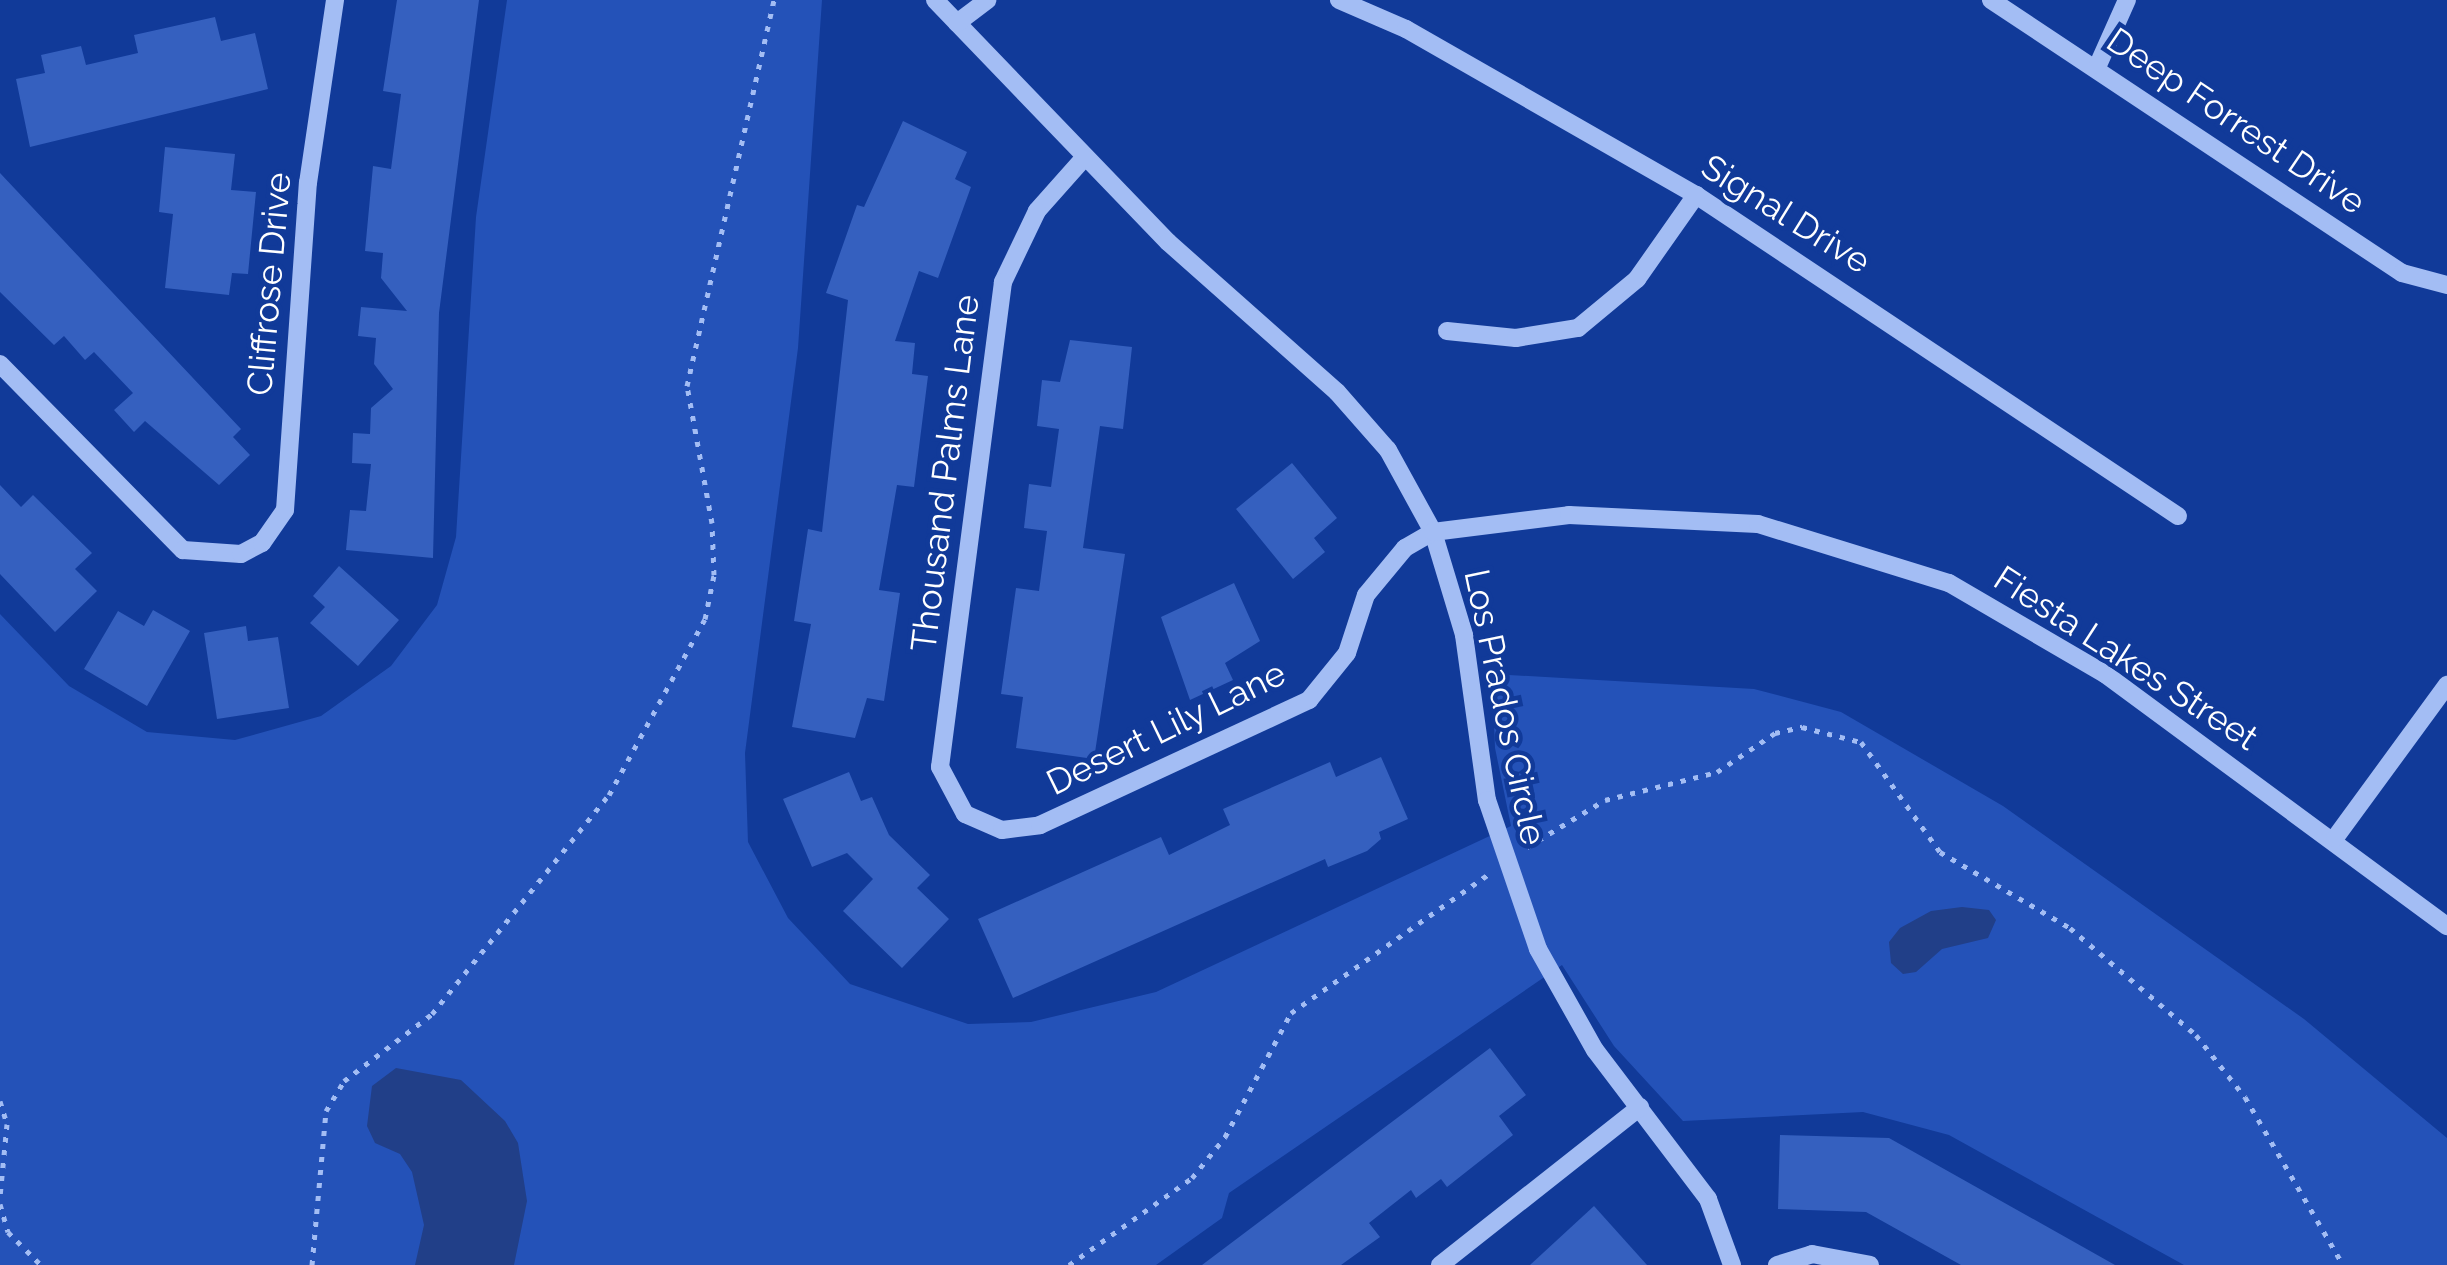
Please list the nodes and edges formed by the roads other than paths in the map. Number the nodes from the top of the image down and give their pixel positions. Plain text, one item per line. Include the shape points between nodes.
1 (335, 0) edge
2 (936, 0) edge
3 (987, 0) edge
4 (1340, 0) edge
5 (1991, 0) edge
6 (2127, 0) edge
7 (958, 24) junction
8 (2098, 65) junction
9 (1084, 158) junction
10 (1696, 195) junction
11 (2447, 285) edge
12 (1447, 331) dead end
13 (0, 364) edge
14 (2178, 516) dead end
15 (1433, 532) junction
16 (2447, 685) edge
17 (965, 814) joint
18 (2336, 838) junction
19 (2447, 926) edge
20 (1640, 1107) junction
21 (1450, 1262) edge
22 (1732, 1265) edge
23 (1777, 1265) edge
24 (1870, 1265) edge

1 - 13 street, Cliffrose Drive via 308,182 285,510 262,543 241,554 183,550
2 - 7 street, Los Prados Circle
3 - 7 street
4 - 10 street, Signal Drive via 1406,29
5 - 8 street, Deep Forrest Drive
6 - 8 street
7 - 9 street, Los Prados Circle
8 - 11 street, Deep Forrest Drive via 2402,274
9 - 15 street, Los Prados Circle via 1337,392 1388,450
9 - 17 street, Thousand Palms Lane via 1037,211 1003,282 940,767
10 - 12 street via 1637,279 1578,328 1516,338
10 - 14 street, Signal Drive
15 - 17 street, Desert Lily Lane via 1406,548 1366,595 1347,653 1309,700 1040,825 1002,830
15 - 18 street, Fiesta Lakes Street via 1569,515 1758,524 1949,583 2105,674
15 - 20 street, Los Prados Circle via 1464,635 1504,863 1538,949 1595,1050
16 - 18 street
18 - 19 street, Fiesta Lakes Street
20 - 21 street
20 - 22 street, Los Prados Circle via 1708,1199
23 - 24 street via 1812,1254

